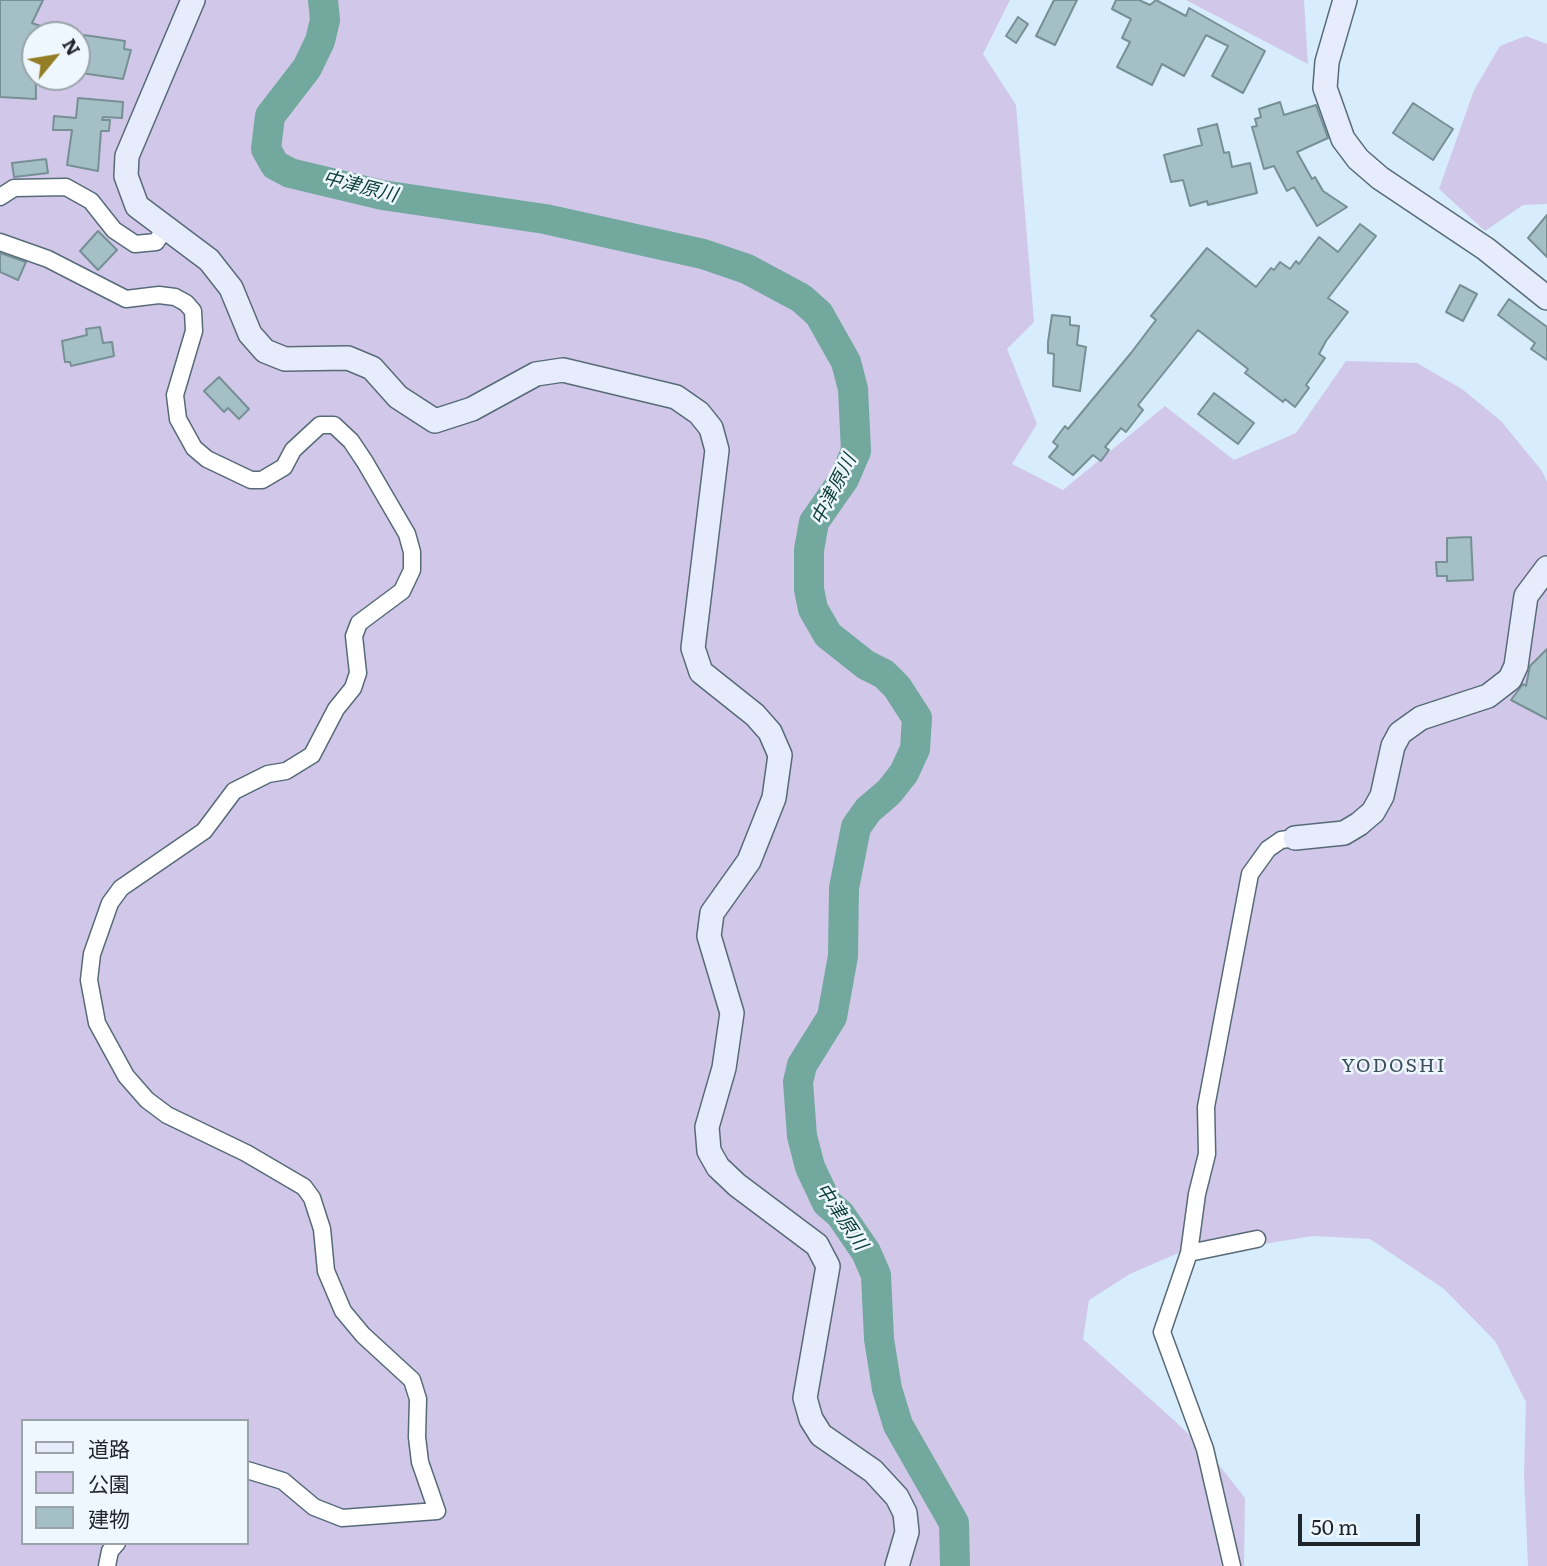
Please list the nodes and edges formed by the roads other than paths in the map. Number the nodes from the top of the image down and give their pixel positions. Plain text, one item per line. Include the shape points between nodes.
1 (193, 0) edge
2 (1345, 0) edge
3 (0, 197) edge
4 (166, 227) junction
5 (0, 242) edge
6 (1547, 298) edge
7 (1547, 568) edge
8 (1295, 838) joint
9 (1257, 1239) dead end
10 (1189, 1253) junction
11 (248, 1471) edge
12 (115, 1545) edge
13 (107, 1566) edge
14 (898, 1566) edge
15 (1232, 1566) edge

1 - 4 main road via 127,156 126,176 137,206
2 - 6 main road via 1327,62 1325,88 1343,139 1380,178 1486,249
3 - 4 street via 14,188 66,187 91,201 114,230 135,244 156,242
4 - 14 main road via 209,260 231,288 250,334 265,351 285,359 348,358 372,368 398,397 435,421 472,409 536,374 563,370 676,397 711,428 717,450 693,648 701,672 755,715 770,732 780,755 774,798 748,861 712,913 709,936 732,1013 724,1068 707,1127 709,1151 737,1185 817,1245 828,1266 806,1398 821,1435 873,1471 898,1497 906,1532
5 - 11 street via 48,259 126,299 159,295 186,303 193,311 194,331 175,395 178,419 194,449 251,480 262,480 284,467 293,450 320,425 334,425 365,462 407,534 412,552 412,570 402,591 359,623 354,636 358,673 353,688 336,709 312,755 302,764 234,791 204,831 121,888 110,903 92,954 89,980 97,1023 126,1076 147,1100 304,1187 312,1198 322,1230 326,1271 343,1311 412,1380 418,1399 420,1462 438,1511 342,1518 314,1507 283,1481
7 - 8 main road via 1526,596 1510,680 1488,696 1422,718 1400,733 1382,796 1359,824 1344,833
8 - 10 street via 1268,849 1250,874 1206,1107 1207,1154
9 - 10 street
10 - 15 street via 1162,1332 1205,1449
12 - 13 street

